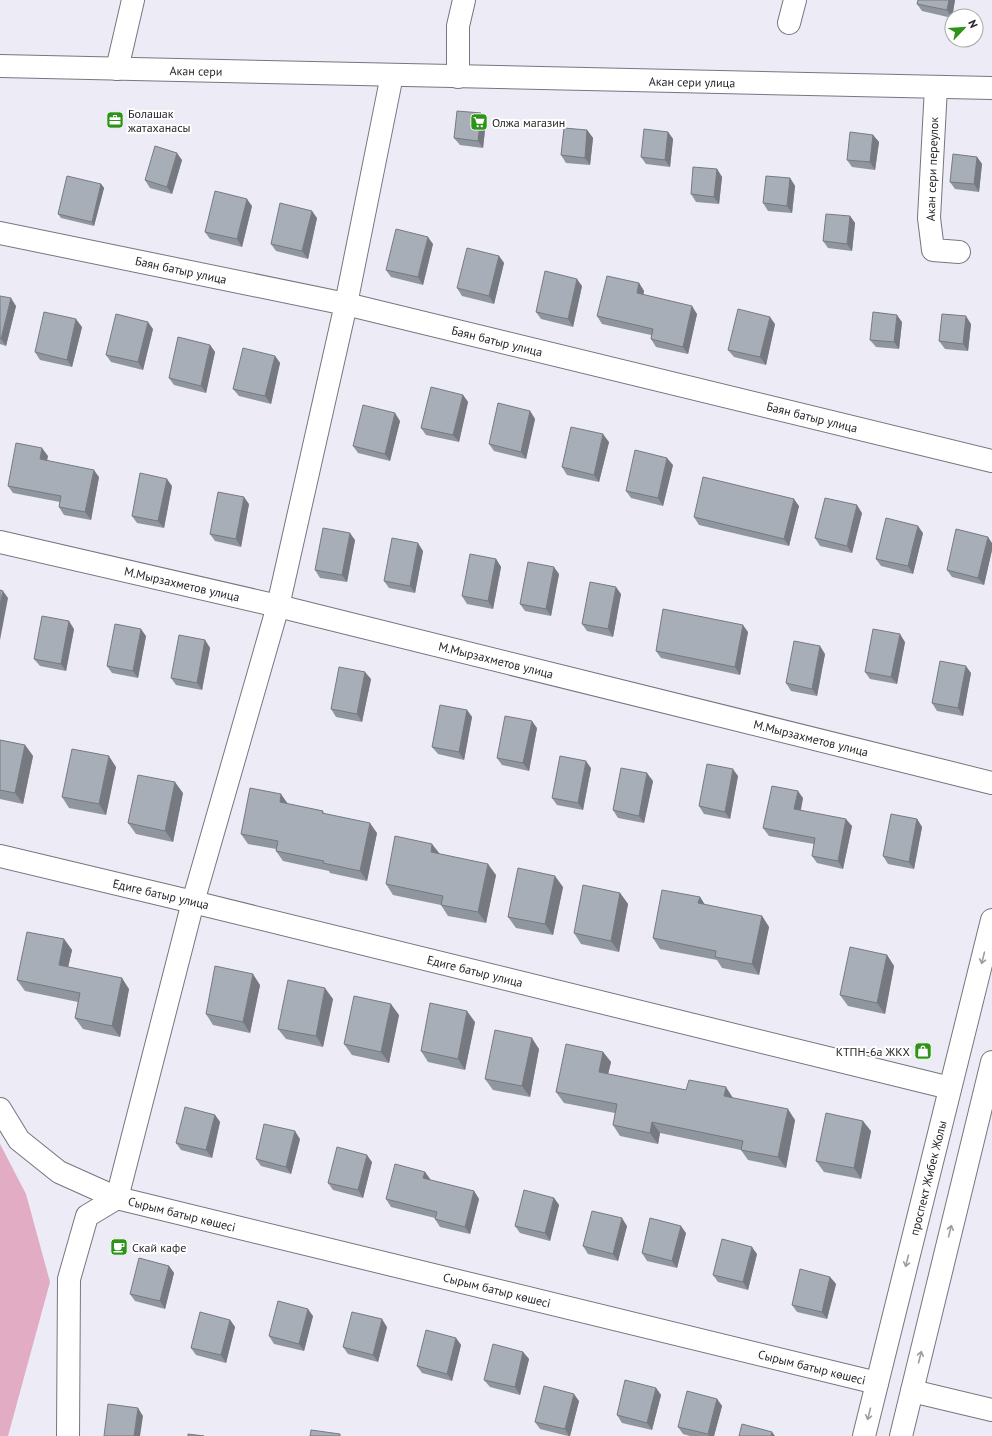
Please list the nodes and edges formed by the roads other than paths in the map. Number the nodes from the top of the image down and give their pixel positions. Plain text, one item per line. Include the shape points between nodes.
1 (133, 0) edge
2 (464, 0) edge
3 (795, 0) edge
4 (789, 23) dead end
5 (0, 66) edge
6 (117, 69) junction
7 (392, 75) junction
8 (458, 77) junction
9 (936, 87) junction
10 (992, 88) edge
11 (0, 232) edge
12 (959, 252) dead end
13 (346, 304) junction
14 (992, 461) edge
15 (0, 542) edge
16 (278, 606) junction
17 (992, 783) edge
18 (0, 856) edge
19 (193, 902) junction
20 (992, 920) edge
21 (992, 1062) edge
22 (950, 1088) junction
23 (988, 1097) edge
24 (0, 1109) edge
25 (117, 1198) junction
26 (877, 1383) junction
27 (912, 1391) junction
28 (992, 1410) edge
29 (68, 1436) edge
30 (864, 1436) edge
31 (901, 1436) edge

1 - 6 street
2 - 8 street via 458,26
3 - 4 street
5 - 6 street, Акан сери
6 - 7 street, Акан сери
7 - 8 street, Акан сери улица
7 - 13 street
8 - 9 street, Акан сери улица
9 - 10 street, Акан сери улица
9 - 12 street, Акан сери переулок via 929,218 933,250
11 - 13 street, Баян батыр улица
13 - 14 street, Баян батыр улица
13 - 16 street
15 - 16 street, М.Мырзахметов улица
16 - 17 street, М.Мырзахметов улица
16 - 19 street
18 - 19 street, Едиге батыр улица
19 - 22 street, Едиге батыр улица
19 - 25 street
20 -> 22 street, проспект Жибек Жолы
21 - 23 street
22 -> 26 street, проспект Жибек Жолы
27 -> 23 street
24 - 25 street, Сырым батыр көшесі via 19,1140 59,1172
25 - 26 street, Сырым батыр көшесі
25 - 29 street via 87,1216 69,1279
26 -> 30 street, проспект Жибек Жолы
27 - 28 street
27 - 31 street

